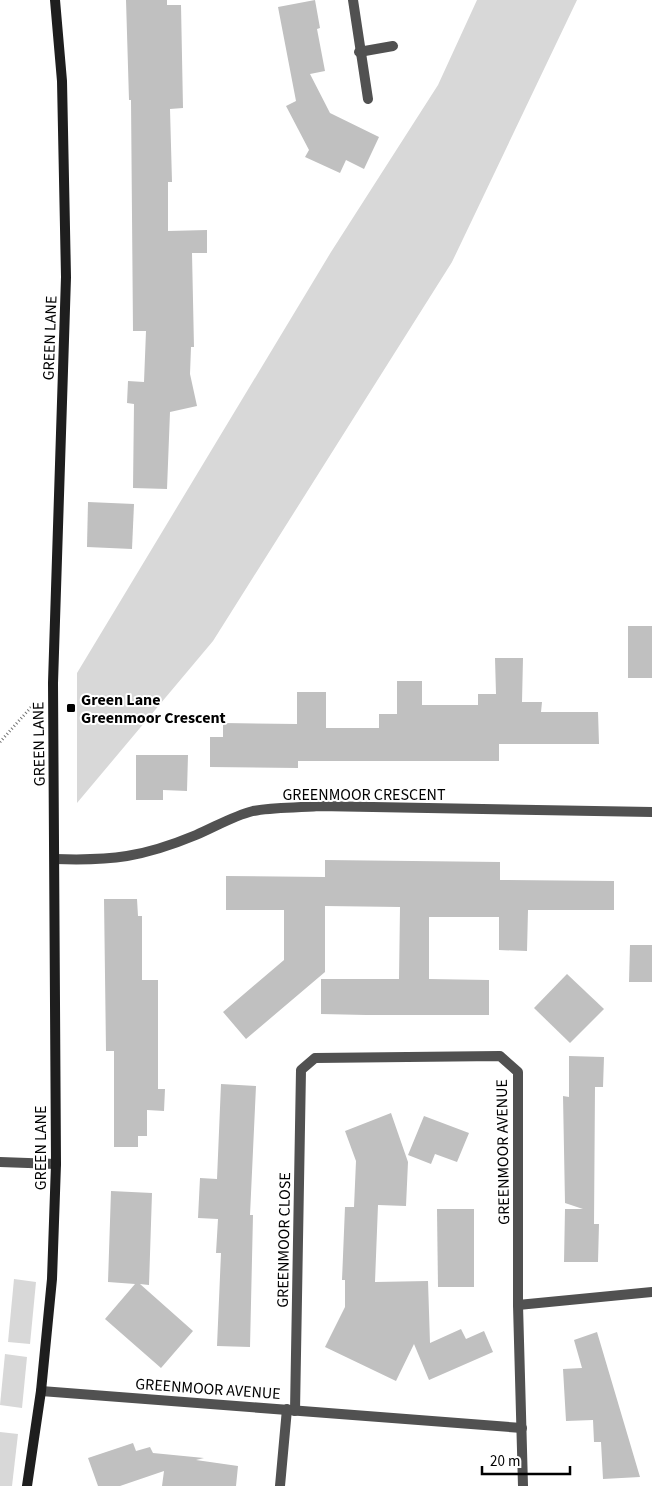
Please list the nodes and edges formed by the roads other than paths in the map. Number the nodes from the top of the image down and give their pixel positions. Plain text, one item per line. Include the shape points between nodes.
1 (55, 0) edge
2 (353, 0) edge
3 (393, 46) dead end
4 (359, 52) junction
5 (368, 99) dead end
6 (652, 812) edge
7 (54, 859) junction
8 (301, 1070) joint
9 (0, 1162) edge
10 (56, 1164) junction
11 (652, 1292) edge
12 (518, 1305) junction
13 (41, 1391) junction
14 (291, 1410) junction
15 (522, 1428) junction
16 (27, 1486) edge
17 (280, 1486) edge
18 (523, 1486) edge

1 - 7 main road, GREEN LANE via 62,81 66,277 53,672
2 - 4 street
3 - 4 street
4 - 5 street
6 - 7 street, GREENMOOR CRESCENT via 286,808 253,811 164,848 128,858
7 - 10 main road, GREEN LANE
8 - 12 street, GREENMOOR AVENUE via 315,1058 500,1056 518,1072
8 - 14 street, GREENMOOR CLOSE
9 - 10 street
10 - 13 main road, GREEN LANE via 52,1279
11 - 12 street
12 - 15 street, GREENMOOR AVENUE
13 - 14 street, GREENMOOR AVENUE
13 - 16 main road, GREEN LANE
14 - 15 street, GREENMOOR AVENUE
14 - 17 street, GREENMOOR CLOSE
15 - 18 street, GREENMOOR AVENUE

